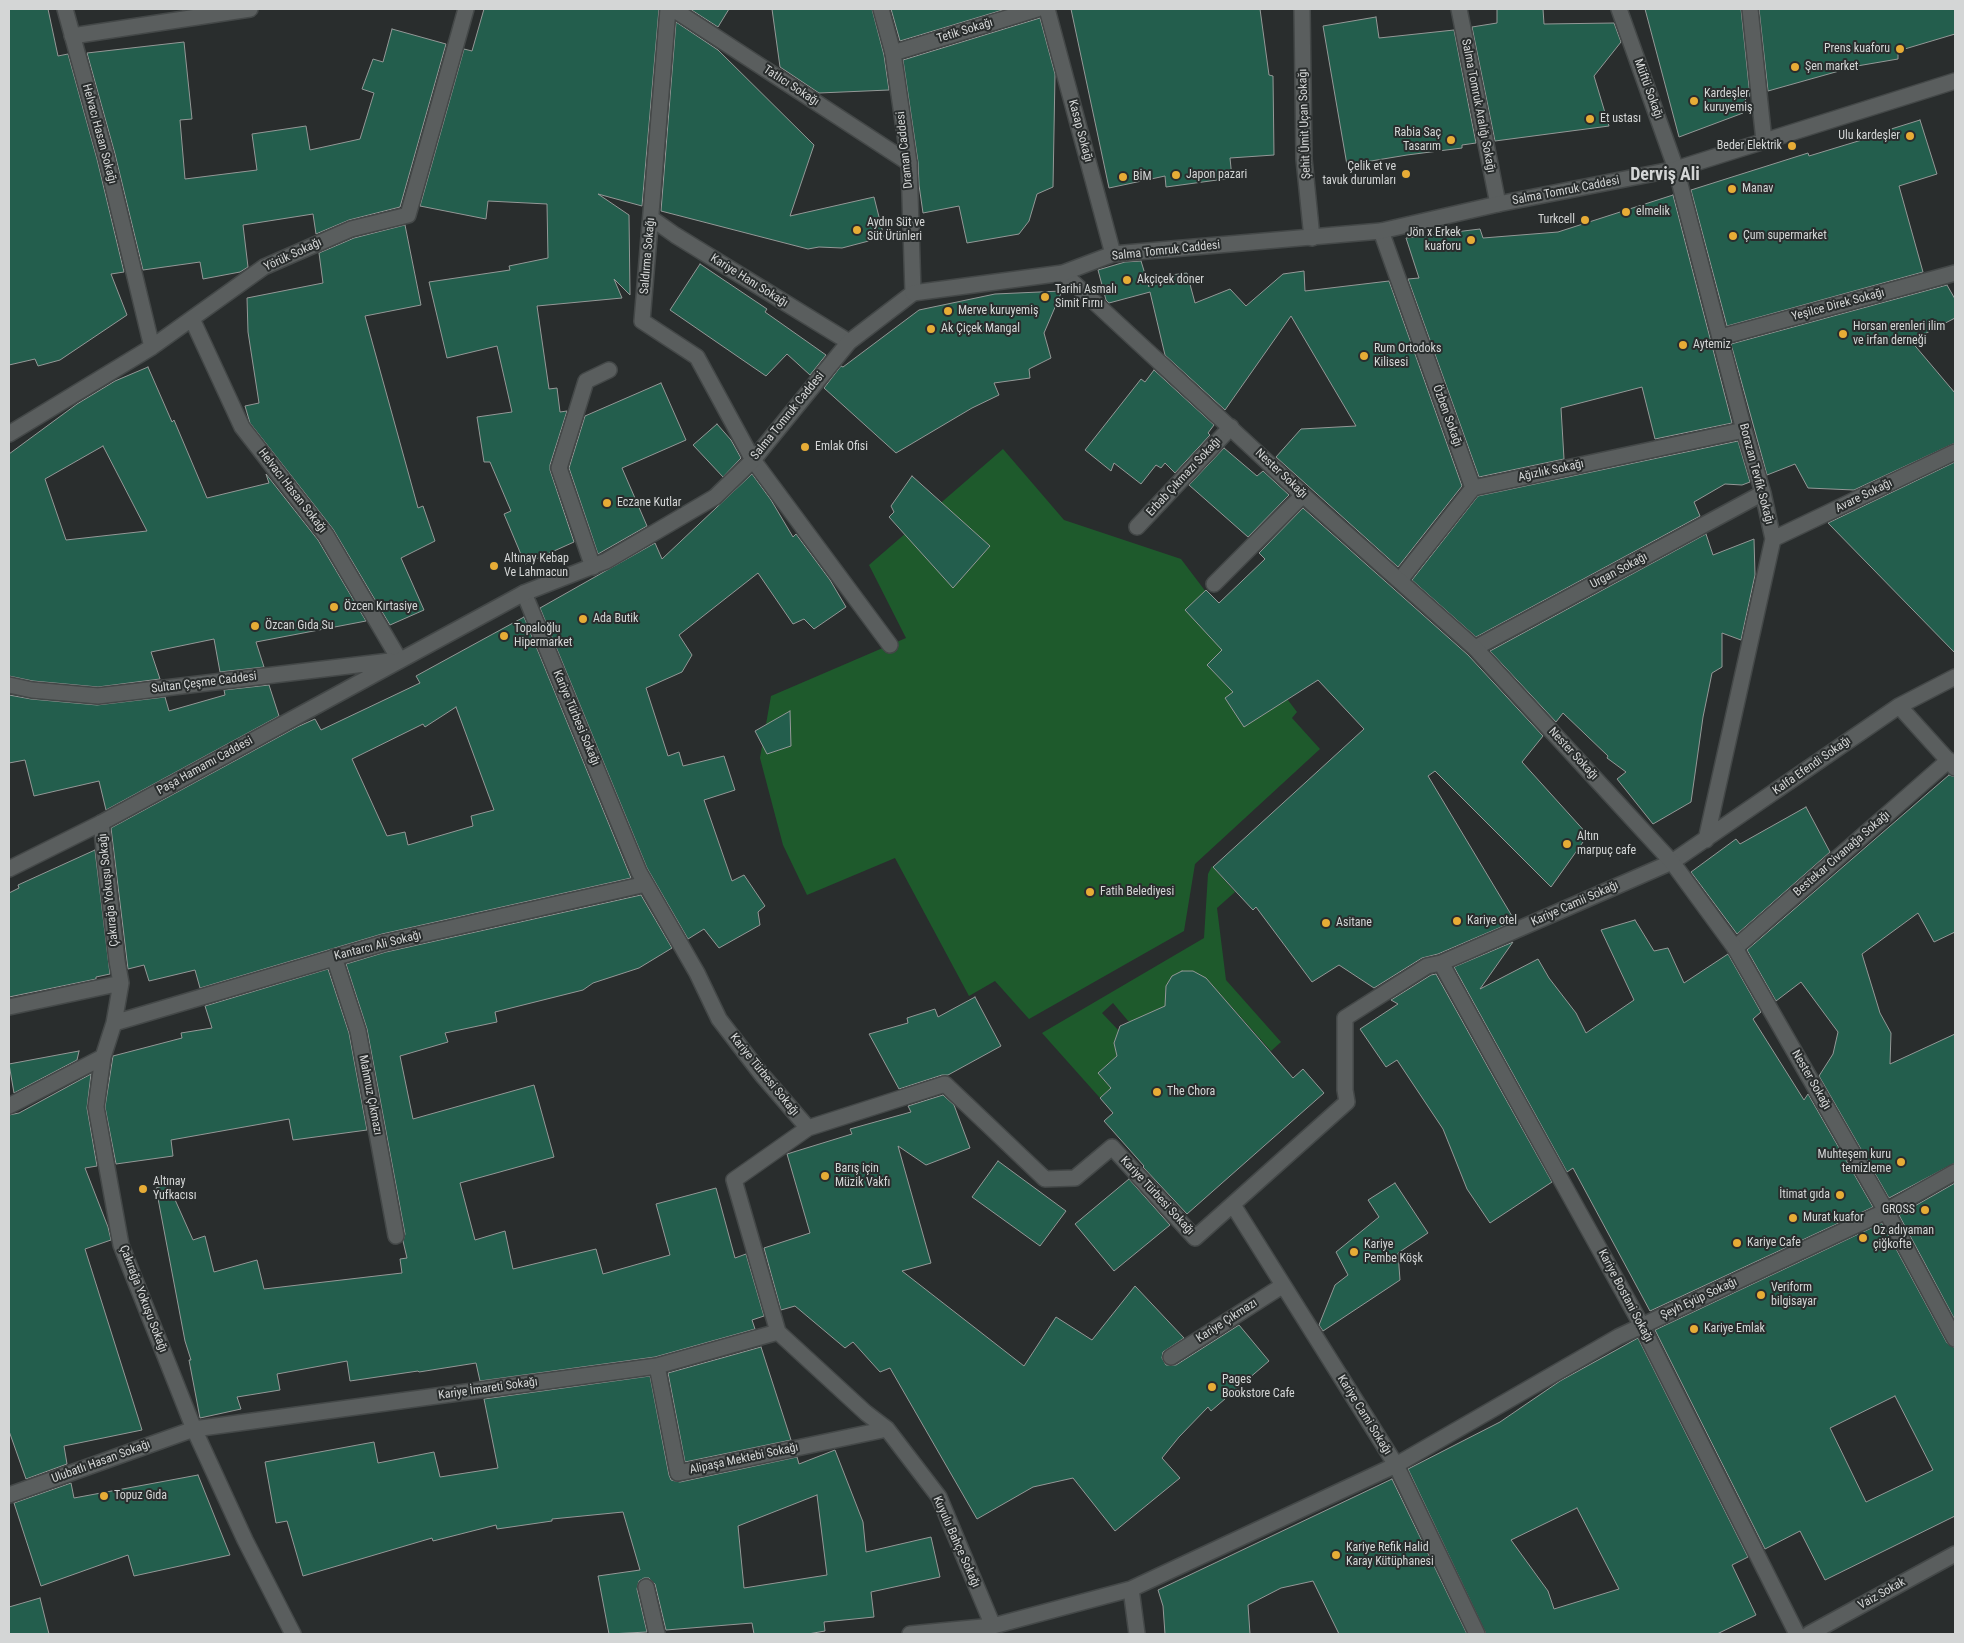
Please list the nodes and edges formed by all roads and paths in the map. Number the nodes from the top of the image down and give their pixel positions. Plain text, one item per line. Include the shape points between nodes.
1 (65, 9) edge
2 (250, 9) edge
3 (466, 9) edge
4 (668, 9) edge
5 (673, 9) edge
6 (881, 9) edge
7 (1037, 9) edge
8 (1047, 9) edge
9 (1302, 9) edge
10 (1459, 9) edge
11 (1619, 9) edge
12 (1750, 9) edge
13 (72, 36) junction
14 (893, 53) junction
15 (1955, 81) edge
16 (1764, 141) junction
17 (909, 163) junction
18 (1676, 169) junction
19 (1498, 204) junction
20 (651, 218) junction
21 (1381, 231) junction
22 (1312, 238) junction
23 (1114, 254) junction
24 (1063, 273) junction
25 (1955, 273) edge
26 (913, 293) junction
27 (192, 320) junction
28 (1721, 337) junction
29 (849, 342) junction
30 (152, 347) junction
31 (609, 370) dead end
32 (1231, 428) junction
33 (1744, 430) junction
34 (9, 434) edge
35 (1955, 452) edge
36 (753, 460) junction
37 (1473, 488) junction
38 (1763, 493) junction
39 (1303, 496) junction
40 (1137, 527) dead end
41 (1773, 539) junction
42 (593, 567) junction
43 (1400, 580) junction
44 (1214, 584) dead end
45 (524, 593) junction
46 (890, 645) dead end
47 (1475, 648) junction
48 (399, 660) junction
49 (1955, 677) edge
50 (9, 685) edge
51 (1899, 706) junction
52 (1952, 765) edge
53 (101, 823) junction
54 (1706, 840) junction
55 (1672, 862) junction
56 (9, 869) edge
57 (646, 884) junction
58 (1735, 948) junction
59 (334, 957) junction
60 (1441, 963) junction
61 (121, 983) junction
62 (9, 1007) edge
63 (114, 1023) junction
64 (103, 1057) junction
65 (9, 1106) edge
66 (808, 1128) junction
67 (1955, 1172) edge
68 (1232, 1205) junction
69 (1886, 1211) junction
70 (396, 1236) dead end
71 (1282, 1286) junction
72 (1642, 1326) junction
73 (778, 1332) junction
74 (1955, 1339) edge
75 (1171, 1356) dead end
76 (656, 1366) junction
77 (194, 1429) junction
78 (887, 1429) junction
79 (1396, 1465) junction
80 (9, 1495) edge
81 (1955, 1554) edge
82 (646, 1586) dead end
83 (1131, 1589) junction
84 (986, 1630) edge
85 (293, 1634) edge
86 (657, 1634) edge
87 (910, 1634) edge
88 (1137, 1634) edge
89 (1477, 1634) edge
90 (1797, 1634) edge
91 (1809, 1634) edge

1 - 13 street, Helvacı Hasan Sokağı
2 - 13 street
3 - 27 street, Yörük Sokağı via 408,215 351,229 264,267
4 - 20 street, Saldırma Sokağı
5 - 17 street, Tatlıcı Sokağı
6 - 14 street, Draman Caddesi
7 - 14 street, Tetik Sokağı
8 - 23 street, Kasap Sokağı
9 - 22 street, Şehit Ümit Uçan Sokağı via 1304,159
10 - 19 street, Salma Tomruk Aralığı Sokağı
11 - 18 street, Müftü Sokağı
12 - 16 street
13 - 30 street, Helvacı Hasan Sokağı via 106,156
14 - 17 street, Draman Caddesi
15 - 16 street, Salma Tomruk Caddesi
16 - 18 street, Salma Tomruk Caddesi
17 - 26 street, Draman Caddesi
18 - 19 street, Salma Tomruk Caddesi
18 - 28 street, Borazan Tevfik Sokağı
19 - 21 street, Salma Tomruk Caddesi
20 - 29 street, Kariye Hanı Sokağı
20 - 36 street, Saldırma Sokağı via 642,320 697,357
21 - 22 street, Salma Tomruk Caddesi
21 - 37 street, Özben Sokağı
22 - 23 street, Salma Tomruk Caddesi
23 - 24 street, Salma Tomruk Caddesi
24 - 26 street, Salma Tomruk Caddesi
24 - 32 street, Nester Sokağı
25 - 28 street, Yeşilce Direk Sokağı
26 - 29 street, Salma Tomruk Caddesi
27 - 30 street, Yörük Sokağı
27 - 48 street, Helvacı Hasan Sokağı via 242,427 326,535
28 - 33 street, Borazan Tevfik Sokağı
29 - 36 street, Salma Tomruk Caddesi
30 - 34 street, Yörük Sokağı
31 - 42 street via 586,382 559,468
32 - 39 street, Nester Sokağı
32 - 40 street, Erbab Çıkmazı Sokağı
33 - 37 street, Ağızlık Sokağı
33 - 38 street, Borazan Tevfik Sokağı
35 - 41 street, Avare Sokağı
36 - 42 street, Salma Tomruk Caddesi via 715,497
36 - 46 street
37 - 43 street
38 - 41 street, Borazan Tevfik Sokağı
38 - 47 street, Urgan Sokağı
39 - 43 street, Nester Sokağı
39 - 44 street
41 - 54 street, Borazan Tevfik Sokağı
42 - 45 street, Salma Tomruk Caddesi
43 - 47 street, Nester Sokağı
45 - 48 street, Salma Tomruk Caddesi
45 - 57 street, Kariye Türbesi Sokağı
47 - 55 street, Nester Sokağı
48 - 50 street, Sultan Çeşme Caddesi via 98,696
48 - 53 street, Paşa Hamamı Caddesi
49 - 51 street, Kalfa Efendi Sokağı
51 - 52 street
51 - 54 street, Kalfa Efendi Sokağı
52 - 58 street, Bestekar Civanağa Sokağı
53 - 56 street, Paşa Hamamı Caddesi
53 - 61 street, Çakırağa Yokuşu Sokağı
54 - 55 street, Kalfa Efendi Sokağı
55 - 58 street, Nester Sokağı
55 - 60 street, Kariye Camii Sokağı
57 - 59 street, Kantarcı Ali Sokağı
57 - 66 street, Kariye Türbesi Sokağı via 697,973 719,1019
58 - 69 street, Nester Sokağı
59 - 63 street, Kantarcı Ali Sokağı
59 - 70 street, Mahmuz Çıkmazı via 358,1031
60 - 68 street, Kariye Camii Sokağı via 1427,966 1345,1018 1347,1102
60 - 72 street, Kariye Bostani Sokağı
61 - 62 street
61 - 63 street, Çakırağa Yokuşu Sokağı
63 - 64 street, Çakırağa Yokuşu Sokağı
64 - 65 street
64 - 77 street, Çakırağa Yokuşu Sokağı via 96,1107 121,1245
66 - 68 street, Kariye Türbesi Sokağı via 945,1084 1045,1179 1075,1178 1112,1147 1195,1238
66 - 73 street via 734,1180
67 - 69 street, Şeyh Eyüp Sokağı
68 - 71 street, Kariye Cami Sokağı
69 - 72 street, Şeyh Eyüp Sokağı
69 - 74 street, Nester Sokağı
71 - 75 street, Kariye Çıkmazı
71 - 79 street, Kariye Cami Sokağı
72 - 79 street, Şeyh Eyüp Sokağı via 1618,1336
72 - 90 street, Kariye Bostani Sokağı
73 - 76 street, Kariye İmareti Sokağı
73 - 78 street, Kuyulu Bahçe Sokağı
76 - 77 street, Kariye İmareti Sokağı
76 - 78 street, Alipaşa Mektebi Sokağı via 678,1473
77 - 80 street, Ulubatlı Hasan Sokağı
77 - 85 street, Çakırağa Yokuşu Sokağı
78 - 84 street, Kuyulu Bahçe Sokağı via 939,1498
79 - 83 street
79 - 89 street, Kariye Cami Sokağı
81 - 91 street, Vaiz Sokak
82 - 86 street
83 - 84 street
83 - 88 street
84 - 87 street

